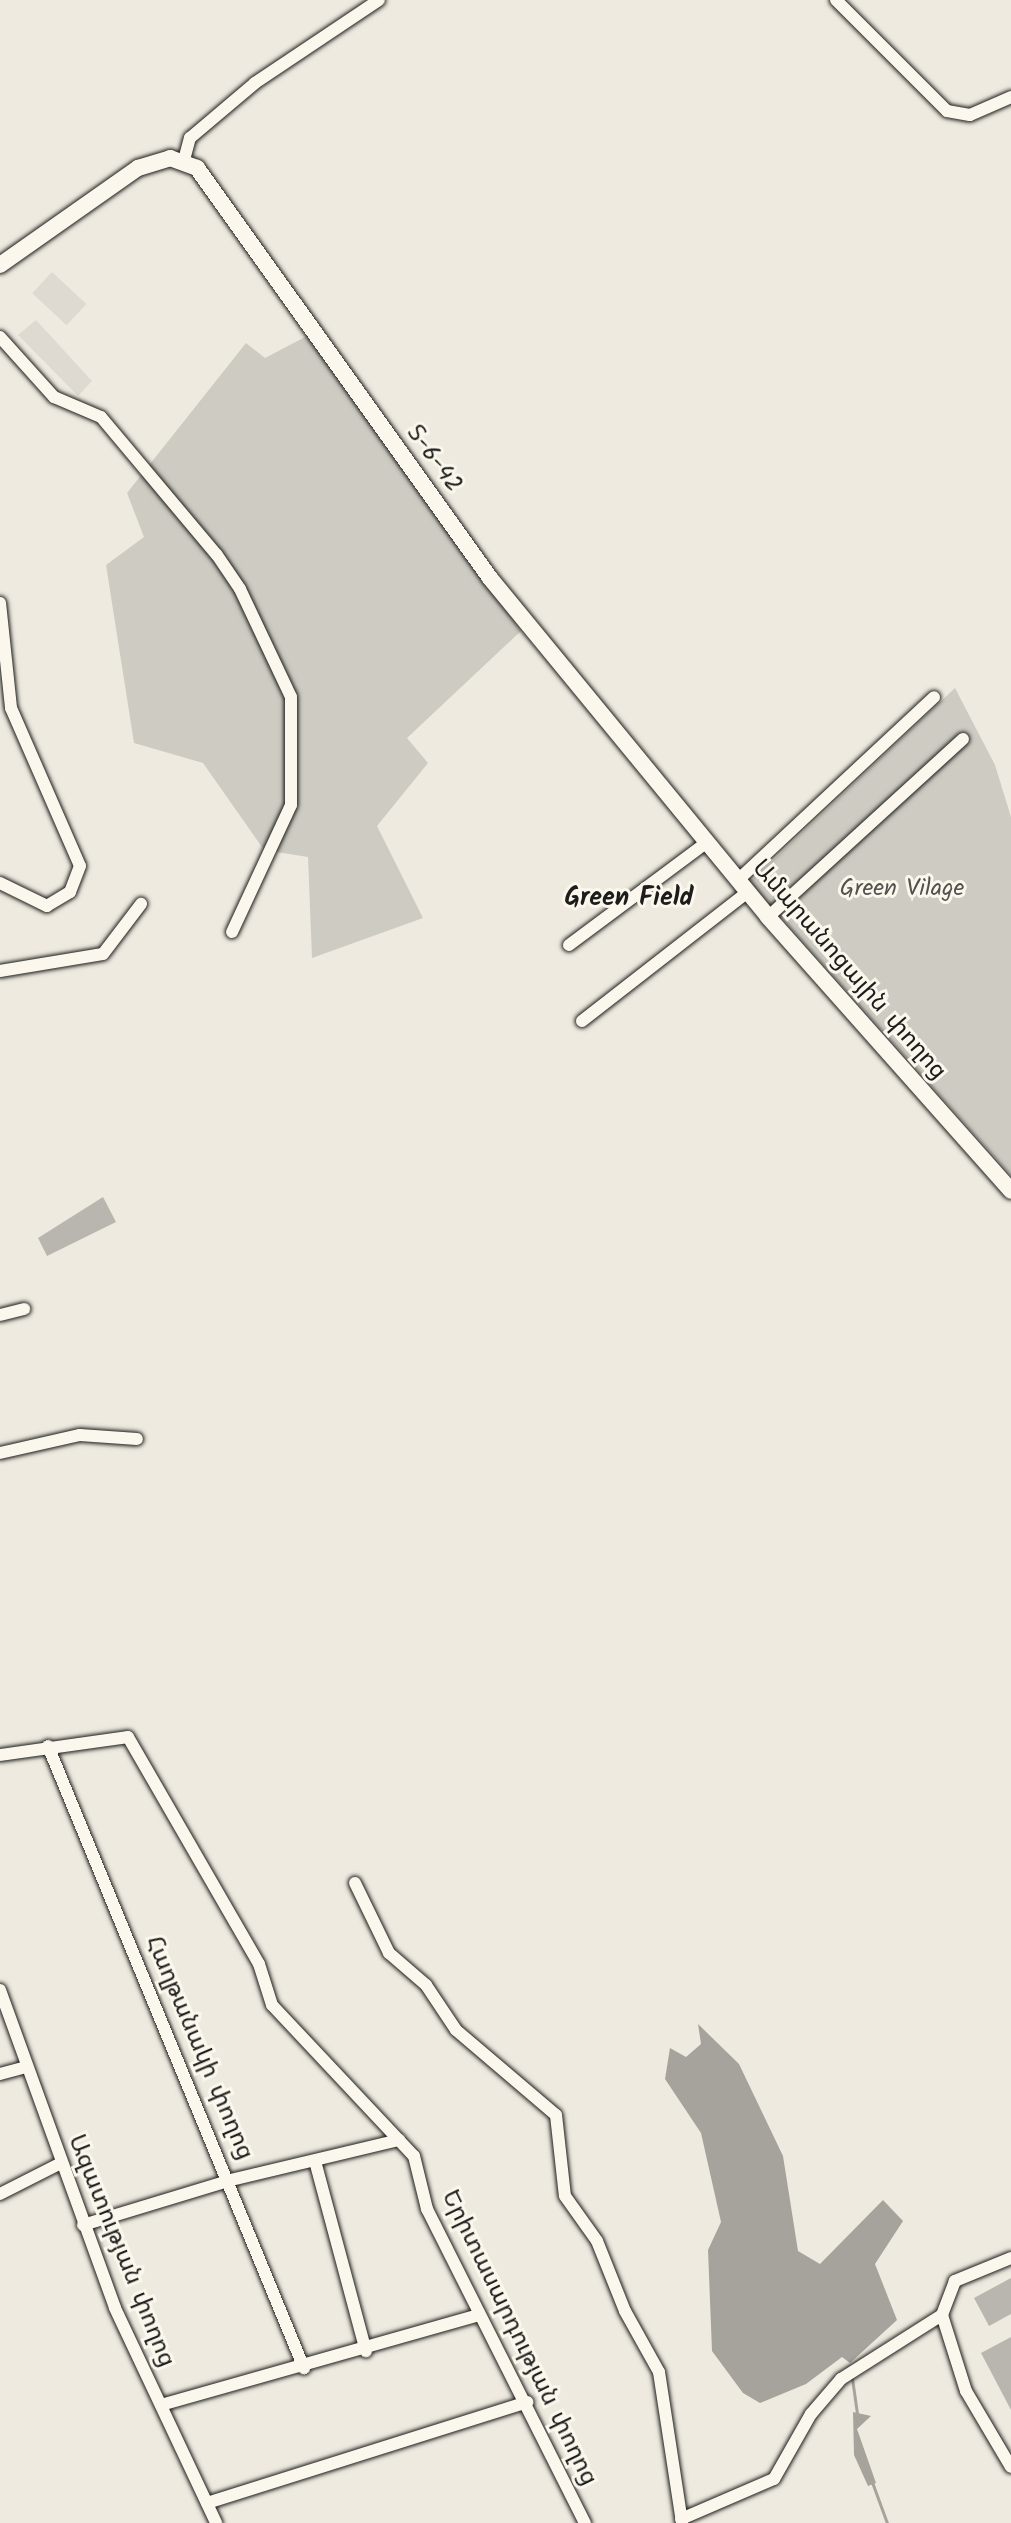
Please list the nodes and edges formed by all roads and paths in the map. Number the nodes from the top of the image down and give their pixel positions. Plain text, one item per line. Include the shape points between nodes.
1 (379, 0) edge
2 (836, 0) edge
3 (1011, 97) edge
4 (184, 160) junction
5 (0, 265) edge
6 (0, 337) edge
7 (0, 603) edge
8 (934, 697) dead end
9 (963, 739) dead end
10 (655, 779) joint
11 (707, 842) junction
12 (0, 883) edge
13 (743, 886) junction
14 (141, 904) dead end
15 (768, 917) junction
16 (232, 932) dead end
17 (569, 945) dead end
18 (0, 971) edge
19 (582, 1021) dead end
20 (1011, 1191) edge
21 (24, 1309) dead end
22 (0, 1315) edge
23 (137, 1439) dead end
24 (0, 1453) edge
25 (48, 1746) junction
26 (0, 1755) edge
27 (355, 1883) dead end
28 (0, 1990) edge
29 (27, 2067) junction
30 (0, 2074) edge
31 (399, 2140) junction
32 (315, 2161) junction
33 (61, 2163) junction
34 (231, 2180) junction
35 (0, 2194) edge
36 (83, 2225) junction
37 (1011, 2258) edge
38 (479, 2315) junction
39 (942, 2315) junction
40 (366, 2351) junction
41 (304, 2368) junction
42 (527, 2402) junction
43 (161, 2405) junction
44 (1011, 2467) edge
45 (207, 2503) junction
46 (681, 2521) edge
47 (216, 2523) edge
48 (585, 2523) edge

1 - 4 street via 255,83 190,138
2 - 3 street via 947,111 970,115
4 - 5 main road via 138,168
4 - 10 main road, Տ-6-42 / Տ-6-42 via 210,183 490,578
6 - 16 street via 54,397 101,417 217,555 240,589 291,697 296,730 291,805
7 - 12 street via 11,708 80,866 70,892 37,905
8 - 13 street
9 - 15 street
10 - 11 main road, Ամարանոցային փողոց / Տ-6-42
11 - 13 main road, Ամարանոցային փողոց / Տ-6-42
11 - 17 street
13 - 15 main road, Ամարանոցային փողոց / Տ-6-42
13 - 19 street
14 - 18 street via 103,954
15 - 20 main road, Ամարանոցային փողոց / Տ-6-42
21 - 22 street
23 - 24 street via 80,1435
25 - 26 street
25 - 31 street, Երիտասարդության փողոց via 128,1737 259,1964 272,2005
25 - 34 street, Հաղթանակի փողոց
27 - 46 street via 389,1953 426,1985 456,2030 556,2115 565,2196 597,2241 625,2311 659,2372
28 - 29 street, Ազատության փողոց
29 - 30 street
29 - 33 street, Ազատության փողոց
31 - 32 street
31 - 38 street, Երիտասարդության փողոց via 414,2156 427,2209
32 - 34 street
32 - 40 street
33 - 35 street
33 - 36 street, Ազատության փողոց
34 - 36 street
34 - 41 street, Հաղթանակի փողոց
36 - 43 street, Ազատության փողոց
37 - 39 street via 955,2281
38 - 40 street
38 - 42 street, Երիտասարդության փողոց
39 - 44 street via 966,2391
39 - 46 street via 841,2379 811,2414 774,2479
40 - 41 street
41 - 43 street
42 - 45 street
42 - 48 street, Երիտասարդության փողոց
43 - 45 street, Ազատության փողոց
45 - 47 street, Ազատության փողոց

